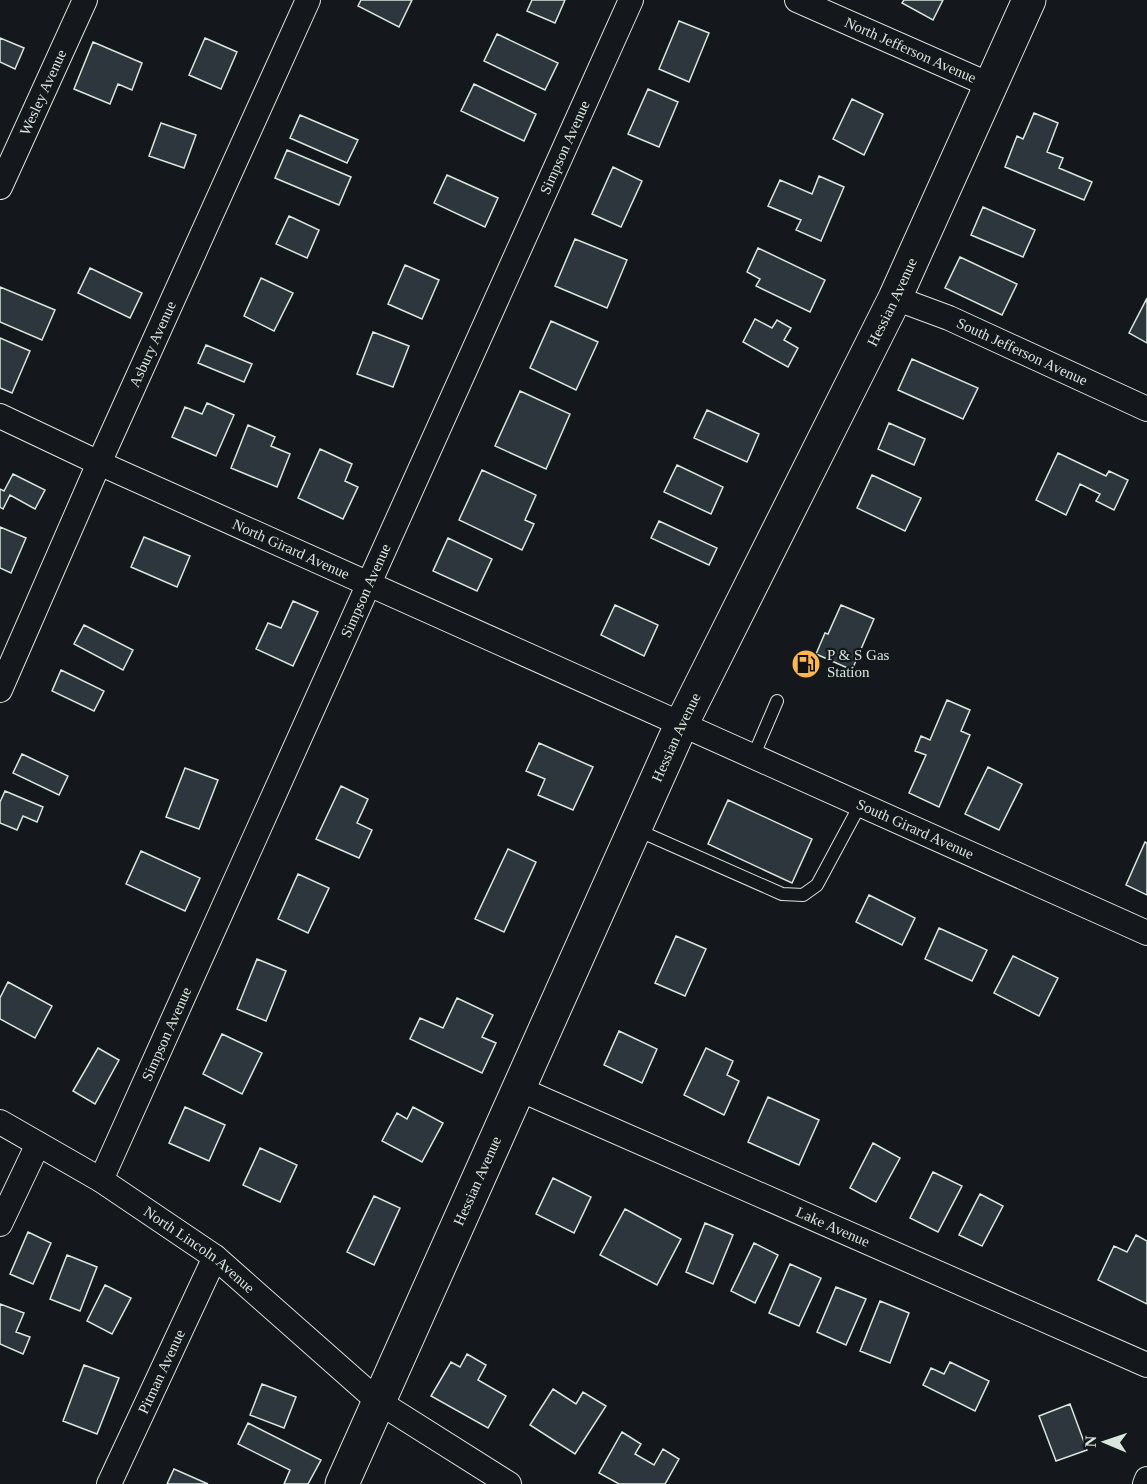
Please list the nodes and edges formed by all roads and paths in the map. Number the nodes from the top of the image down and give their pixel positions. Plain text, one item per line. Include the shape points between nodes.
1 (85, 0) edge
2 (308, 0) edge
3 (631, 0) edge
4 (797, 0) edge
5 (1029, 0) edge
6 (992, 86) junction
7 (0, 187) edge
8 (895, 298) junction
9 (1147, 409) edge
10 (0, 416) edge
11 (99, 463) junction
12 (368, 582) junction
13 (0, 690) edge
14 (777, 701) dead end
15 (681, 725) junction
16 (753, 757) junction
17 (860, 805) junction
18 (634, 828) junction
19 (1147, 933) edge
20 (517, 1088) junction
21 (0, 1122) edge
22 (38, 1144) junction
23 (101, 1180) junction
24 (0, 1224) edge
25 (215, 1257) junction
26 (1147, 1365) edge
27 (379, 1402) junction
28 (1147, 1479) edge
29 (109, 1484) edge
30 (342, 1484) edge
31 (508, 1484) edge
32 (1145, 1484) edge

1 - 7 street, Wesley Avenue
2 - 11 street, Asbury Avenue
3 - 12 street, Simpson Avenue
4 - 6 street, North Jefferson Avenue
5 - 6 main road, Hessian Avenue
6 - 8 main road, Hessian Avenue
8 - 9 street, South Jefferson Avenue via 949,318
8 - 15 main road, Hessian Avenue
10 - 11 street, North Girard Avenue
11 - 12 street, North Girard Avenue
11 - 13 street, Asbury Avenue
12 - 15 street, North Girard Avenue
12 - 23 street, Simpson Avenue
14 - 16 lane
15 - 16 street, South Girard Avenue
15 - 18 main road, Hessian Avenue
16 - 17 street, South Girard Avenue
17 - 18 lane via 817,885 803,895 782,894
17 - 19 street, South Girard Avenue
18 - 20 main road, Hessian Avenue
20 - 26 street, Lake Avenue
20 - 27 main road, Hessian Avenue
21 - 22 street, North Lincoln Avenue
22 - 23 street, North Lincoln Avenue
22 - 24 street
23 - 25 street, North Lincoln Avenue
25 - 27 street, North Lincoln Avenue
25 - 29 street, Pitman Avenue
27 - 30 main road, Hessian Avenue
27 - 31 street, North Lincoln Avenue
28 - 32 street

